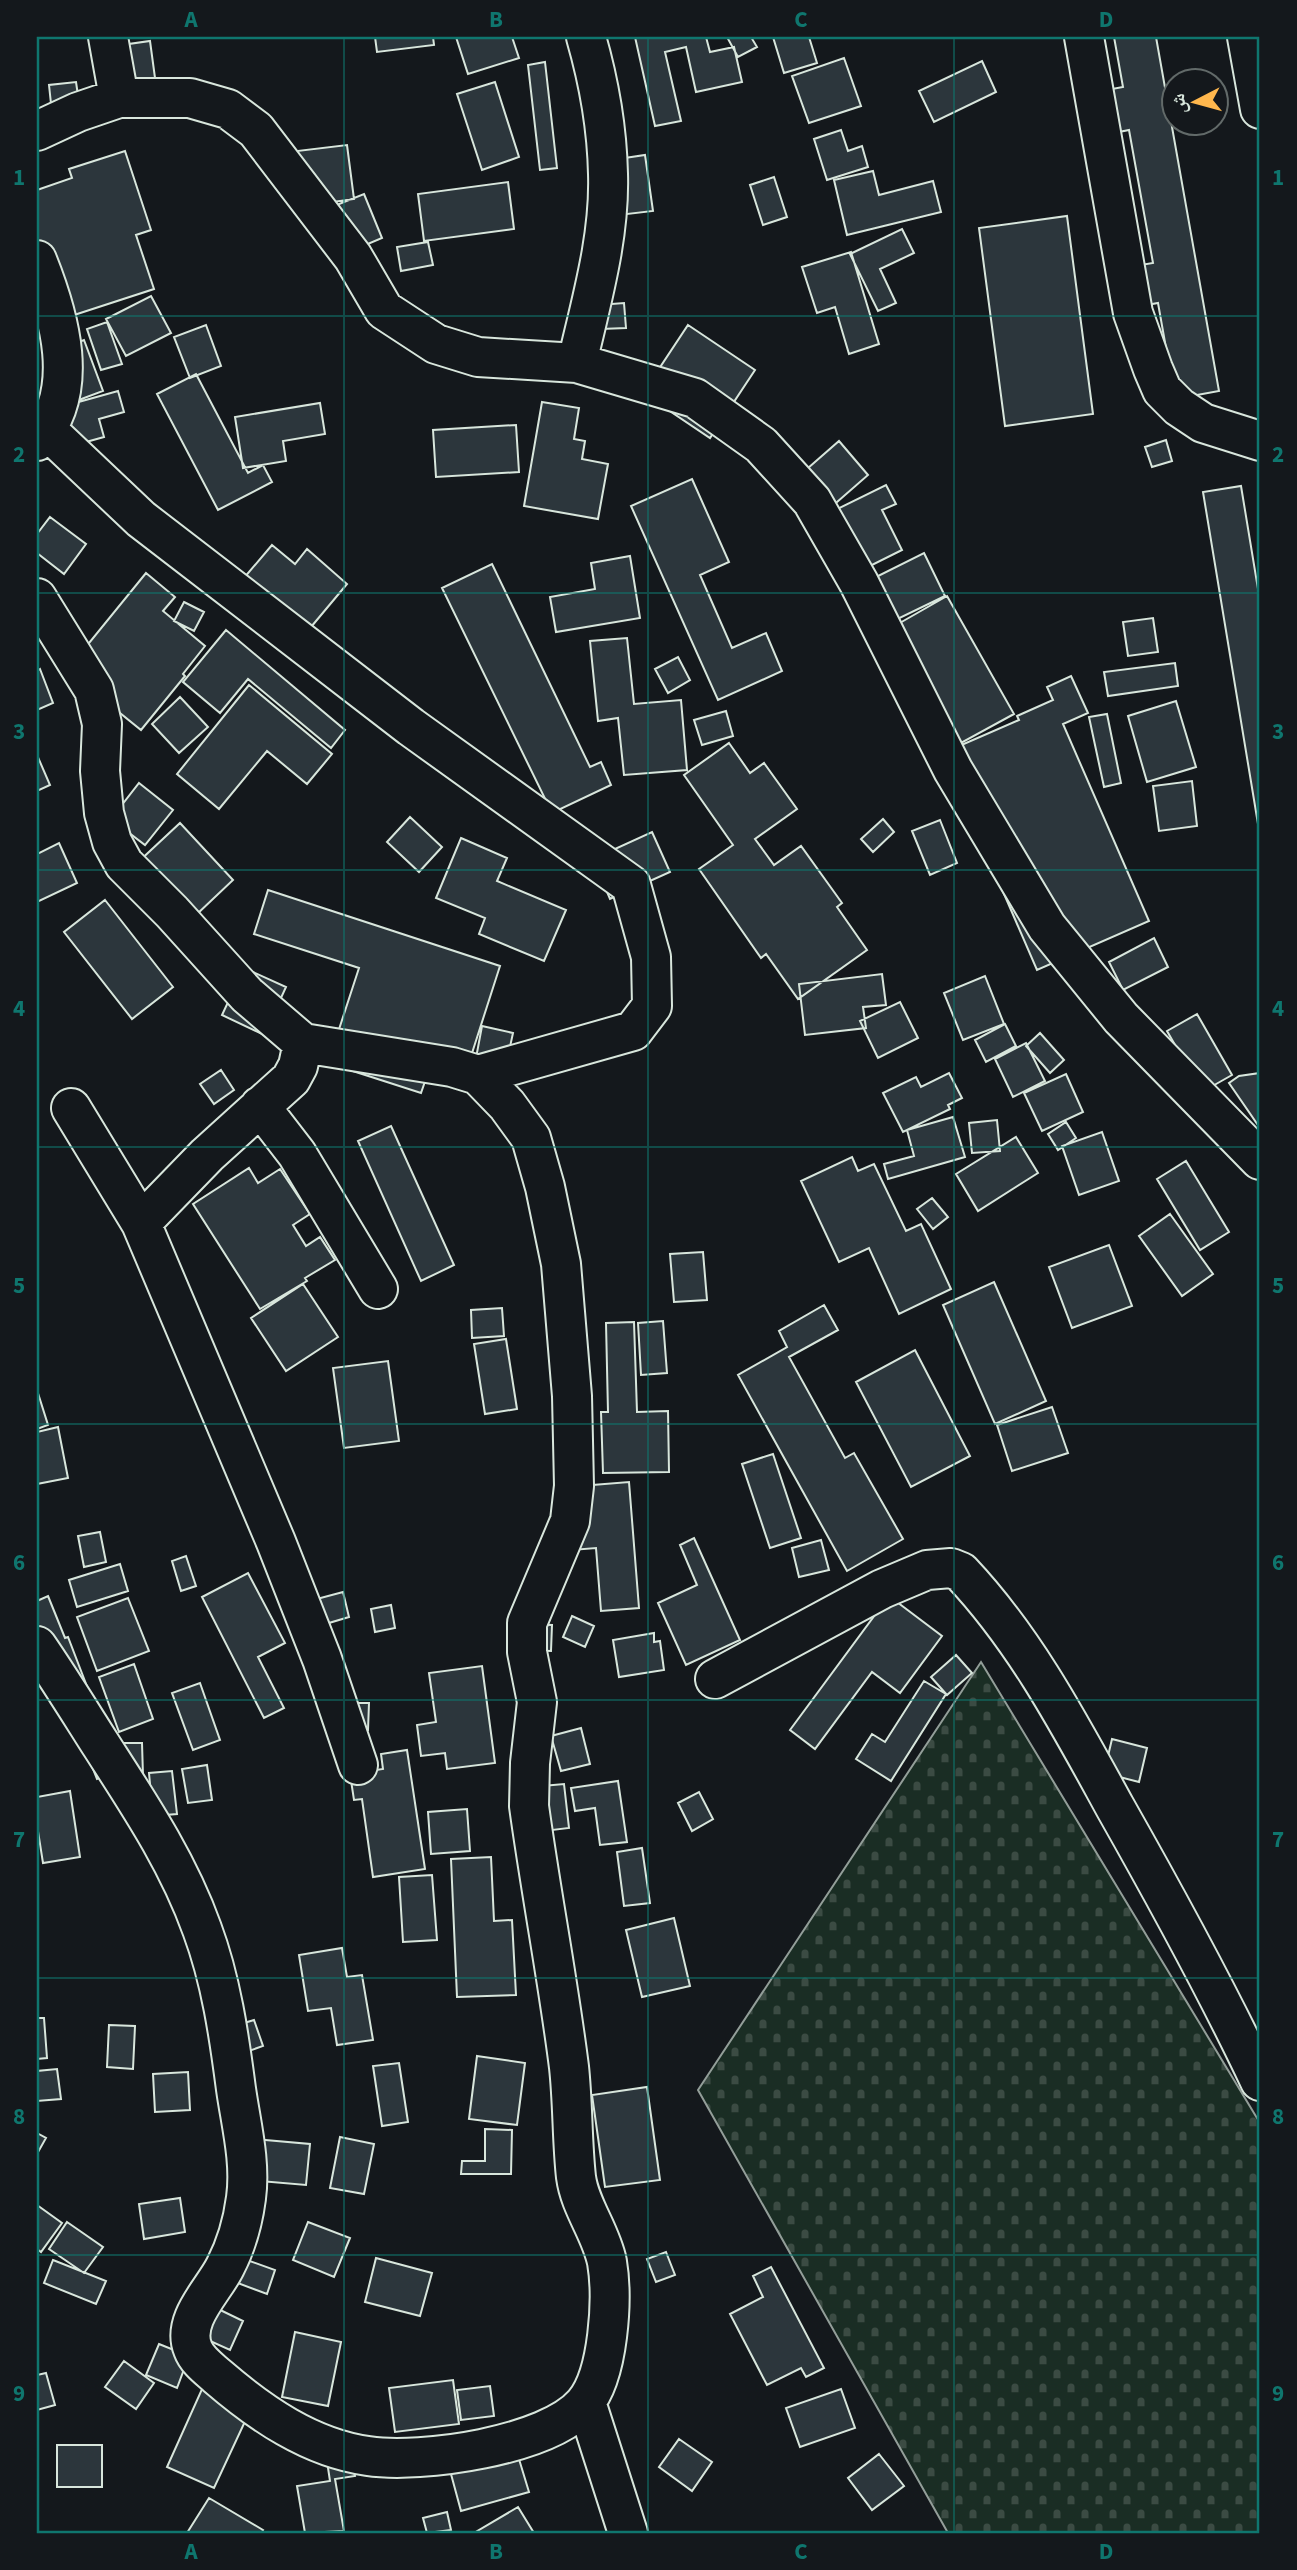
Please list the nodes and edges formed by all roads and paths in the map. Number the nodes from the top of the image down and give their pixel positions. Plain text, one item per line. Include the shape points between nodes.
1 (108, 37) edge
2 (586, 37) edge
3 (1084, 37) edge
4 (1247, 37) edge
5 (119, 98) junction
6 (1260, 108) edge
7 (37, 131) edge
8 (37, 260) edge
9 (577, 363) junction
10 (42, 436) edge
11 (1260, 441) edge
12 (37, 598) edge
13 (303, 1043) junction
14 (478, 1075) junction
15 (260, 1106) junction
16 (71, 1108) dead end
17 (1260, 1160) edge
18 (141, 1223) junction
19 (379, 1289) dead end
20 (37, 1646) edge
21 (715, 1679) dead end
22 (358, 1765) dead end
23 (1260, 2081) edge
24 (586, 2402) junction
25 (628, 2533) edge

1 - 5 street
2 - 9 street via 598,78 608,176 598,272
3 - 11 street via 1133,313 1157,379 1179,407 1203,423
4 - 6 street
5 - 7 street
5 - 9 street via 190,98 228,109 256,130 353,257 384,310 436,344 478,357
8 - 10 street via 63,356 59,402
9 - 17 street via 695,398 761,445 812,500 953,770 1047,927 1121,1018
10 - 14 street via 141,519 411,727 631,885 651,957 652,1006 633,1031
12 - 13 street via 94,690 102,724 104,813 124,864 247,995
13 - 14 street
13 - 15 street via 295,1073
14 - 24 street via 531,1138 561,1264 571,1383 574,1486 570,1521 527,1623 526,1639 537,1702 529,1806 569,2069 576,2180 600,2237 609,2285 600,2371
15 - 18 street
15 - 19 street via 298,1154
16 - 18 street
18 - 22 street via 276,1542
20 - 24 street via 144,1810 174,1865 202,1929 226,2016 246,2153 247,2193 225,2266 192,2323 190,2336 200,2361 286,2427 369,2456 432,2456 486,2449 534,2434
21 - 23 street via 882,1588 927,1570 961,1572 1047,1685 1150,1869
24 - 25 street

